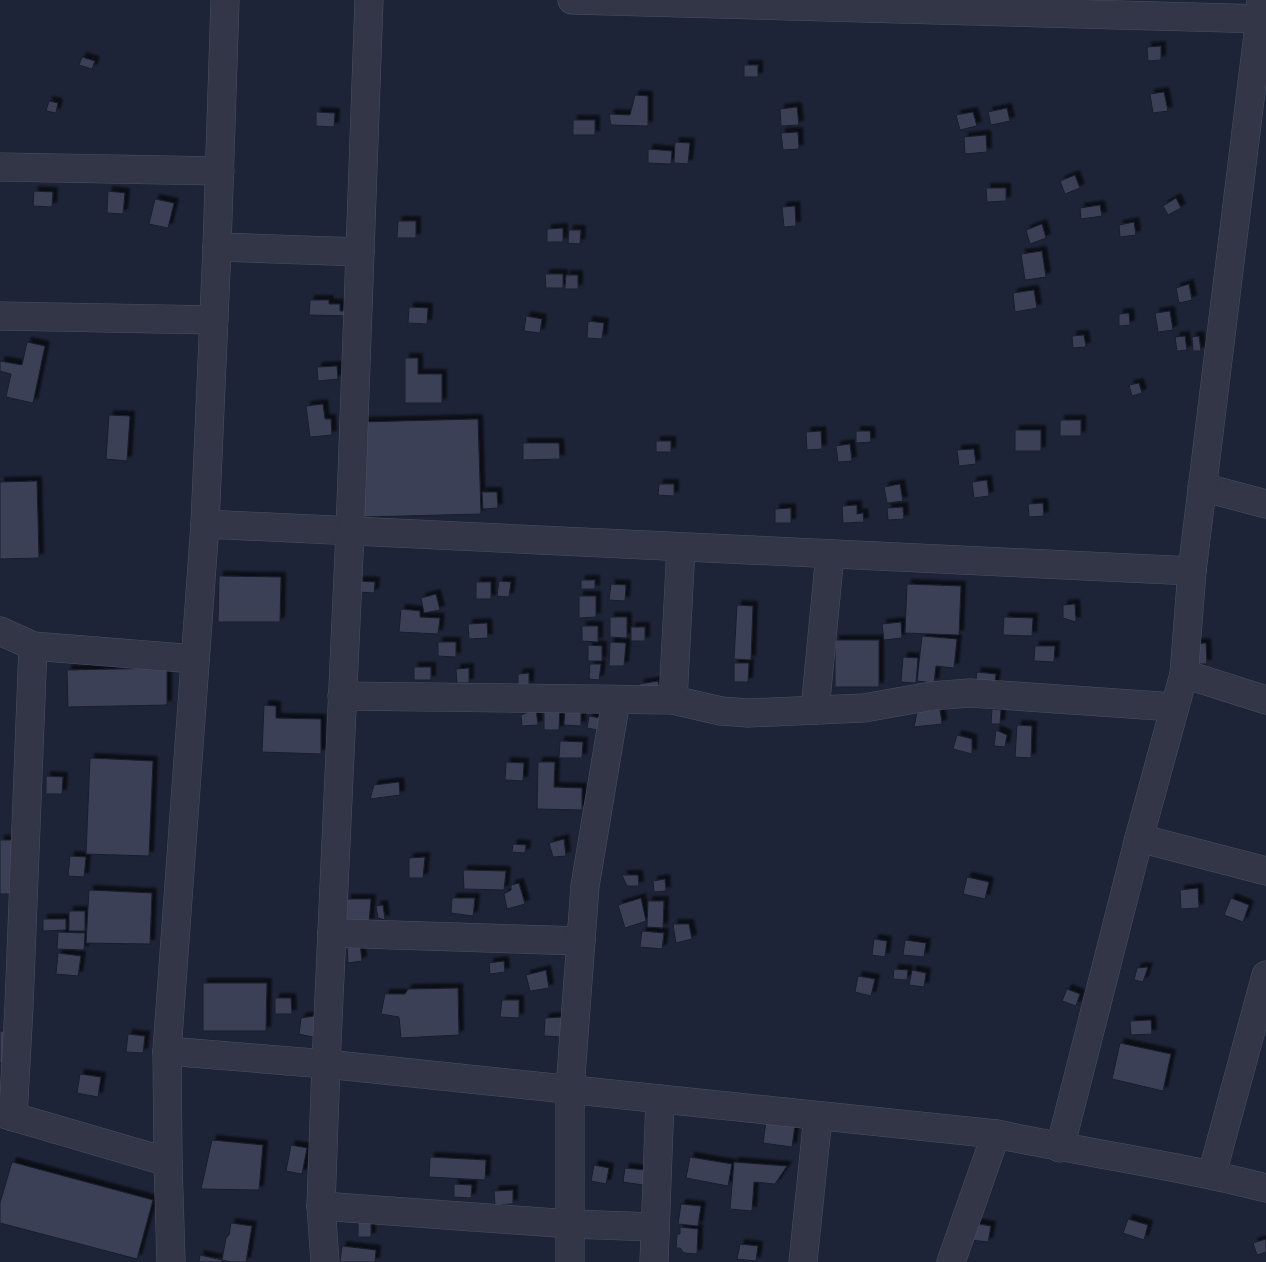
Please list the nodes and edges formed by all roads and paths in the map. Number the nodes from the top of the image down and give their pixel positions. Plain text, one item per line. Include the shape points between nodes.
1 (225, 0) edge
2 (369, 0) edge
3 (572, 0) edge
4 (602, 0) edge
5 (857, 4) edge
6 (1262, 12) edge
7 (0, 167) edge
8 (220, 171) junction
9 (217, 247) junction
10 (360, 252) junction
11 (0, 316) edge
12 (214, 320) junction
13 (1202, 487) junction
14 (1266, 504) edge
15 (205, 524) junction
16 (350, 532) junction
17 (681, 547) junction
18 (830, 554) junction
19 (1192, 571) junction
20 (0, 630) edge
21 (33, 646) junction
22 (195, 659) junction
23 (1184, 674) junction
24 (342, 696) junction
25 (616, 700) junction
26 (673, 700) junction
27 (1266, 700) edge
28 (1174, 707) junction
29 (815, 710) junction
30 (1139, 838) junction
31 (1266, 871) edge
32 (332, 933) junction
33 (581, 941) junction
34 (1266, 976) edge
35 (10, 1005) edge
36 (167, 1051) junction
37 (326, 1064) junction
38 (570, 1089) junction
39 (660, 1099) junction
40 (6, 1115) edge
41 (818, 1116) junction
42 (996, 1134) junction
43 (1060, 1148) junction
44 (168, 1162) junction
45 (1212, 1174) junction
46 (1266, 1188) edge
47 (322, 1206) junction
48 (571, 1224) junction
49 (656, 1228) junction
50 (171, 1262) edge
51 (325, 1262) edge
52 (570, 1262) edge
53 (654, 1262) edge
54 (803, 1262) edge
55 (951, 1262) edge

1 - 8 street
2 - 10 street
3 - 4 street
4 - 5 street
5 - 6 street
6 - 13 street
7 - 8 street
8 - 9 street
9 - 10 street
9 - 12 street
10 - 16 street
11 - 12 street
12 - 15 street
13 - 14 street
13 - 19 street
15 - 16 street
15 - 22 street
16 - 17 street
16 - 24 street
17 - 18 street
17 - 26 street
18 - 19 street
18 - 29 street
19 - 23 street
20 - 21 street
21 - 22 street
21 - 35 street
22 - 36 street
23 - 27 street
23 - 28 street
24 - 25 street
24 - 32 street
25 - 26 street
25 - 33 street via 585,886
26 - 29 street via 721,711 748,713
28 - 29 street via 970,693 864,708
28 - 30 street
30 - 31 street
30 - 43 street
32 - 33 street
32 - 37 street
33 - 38 street
34 - 45 street
35 - 40 street
36 - 37 street
36 - 44 street
37 - 38 street
37 - 47 street
38 - 39 street
38 - 48 street
39 - 41 street
39 - 49 street
40 - 44 street
41 - 42 street
41 - 54 street
42 - 43 street
42 - 55 street
43 - 45 street
44 - 50 street
45 - 46 street
47 - 48 street
47 - 51 street
48 - 49 street
48 - 52 street
49 - 53 street

